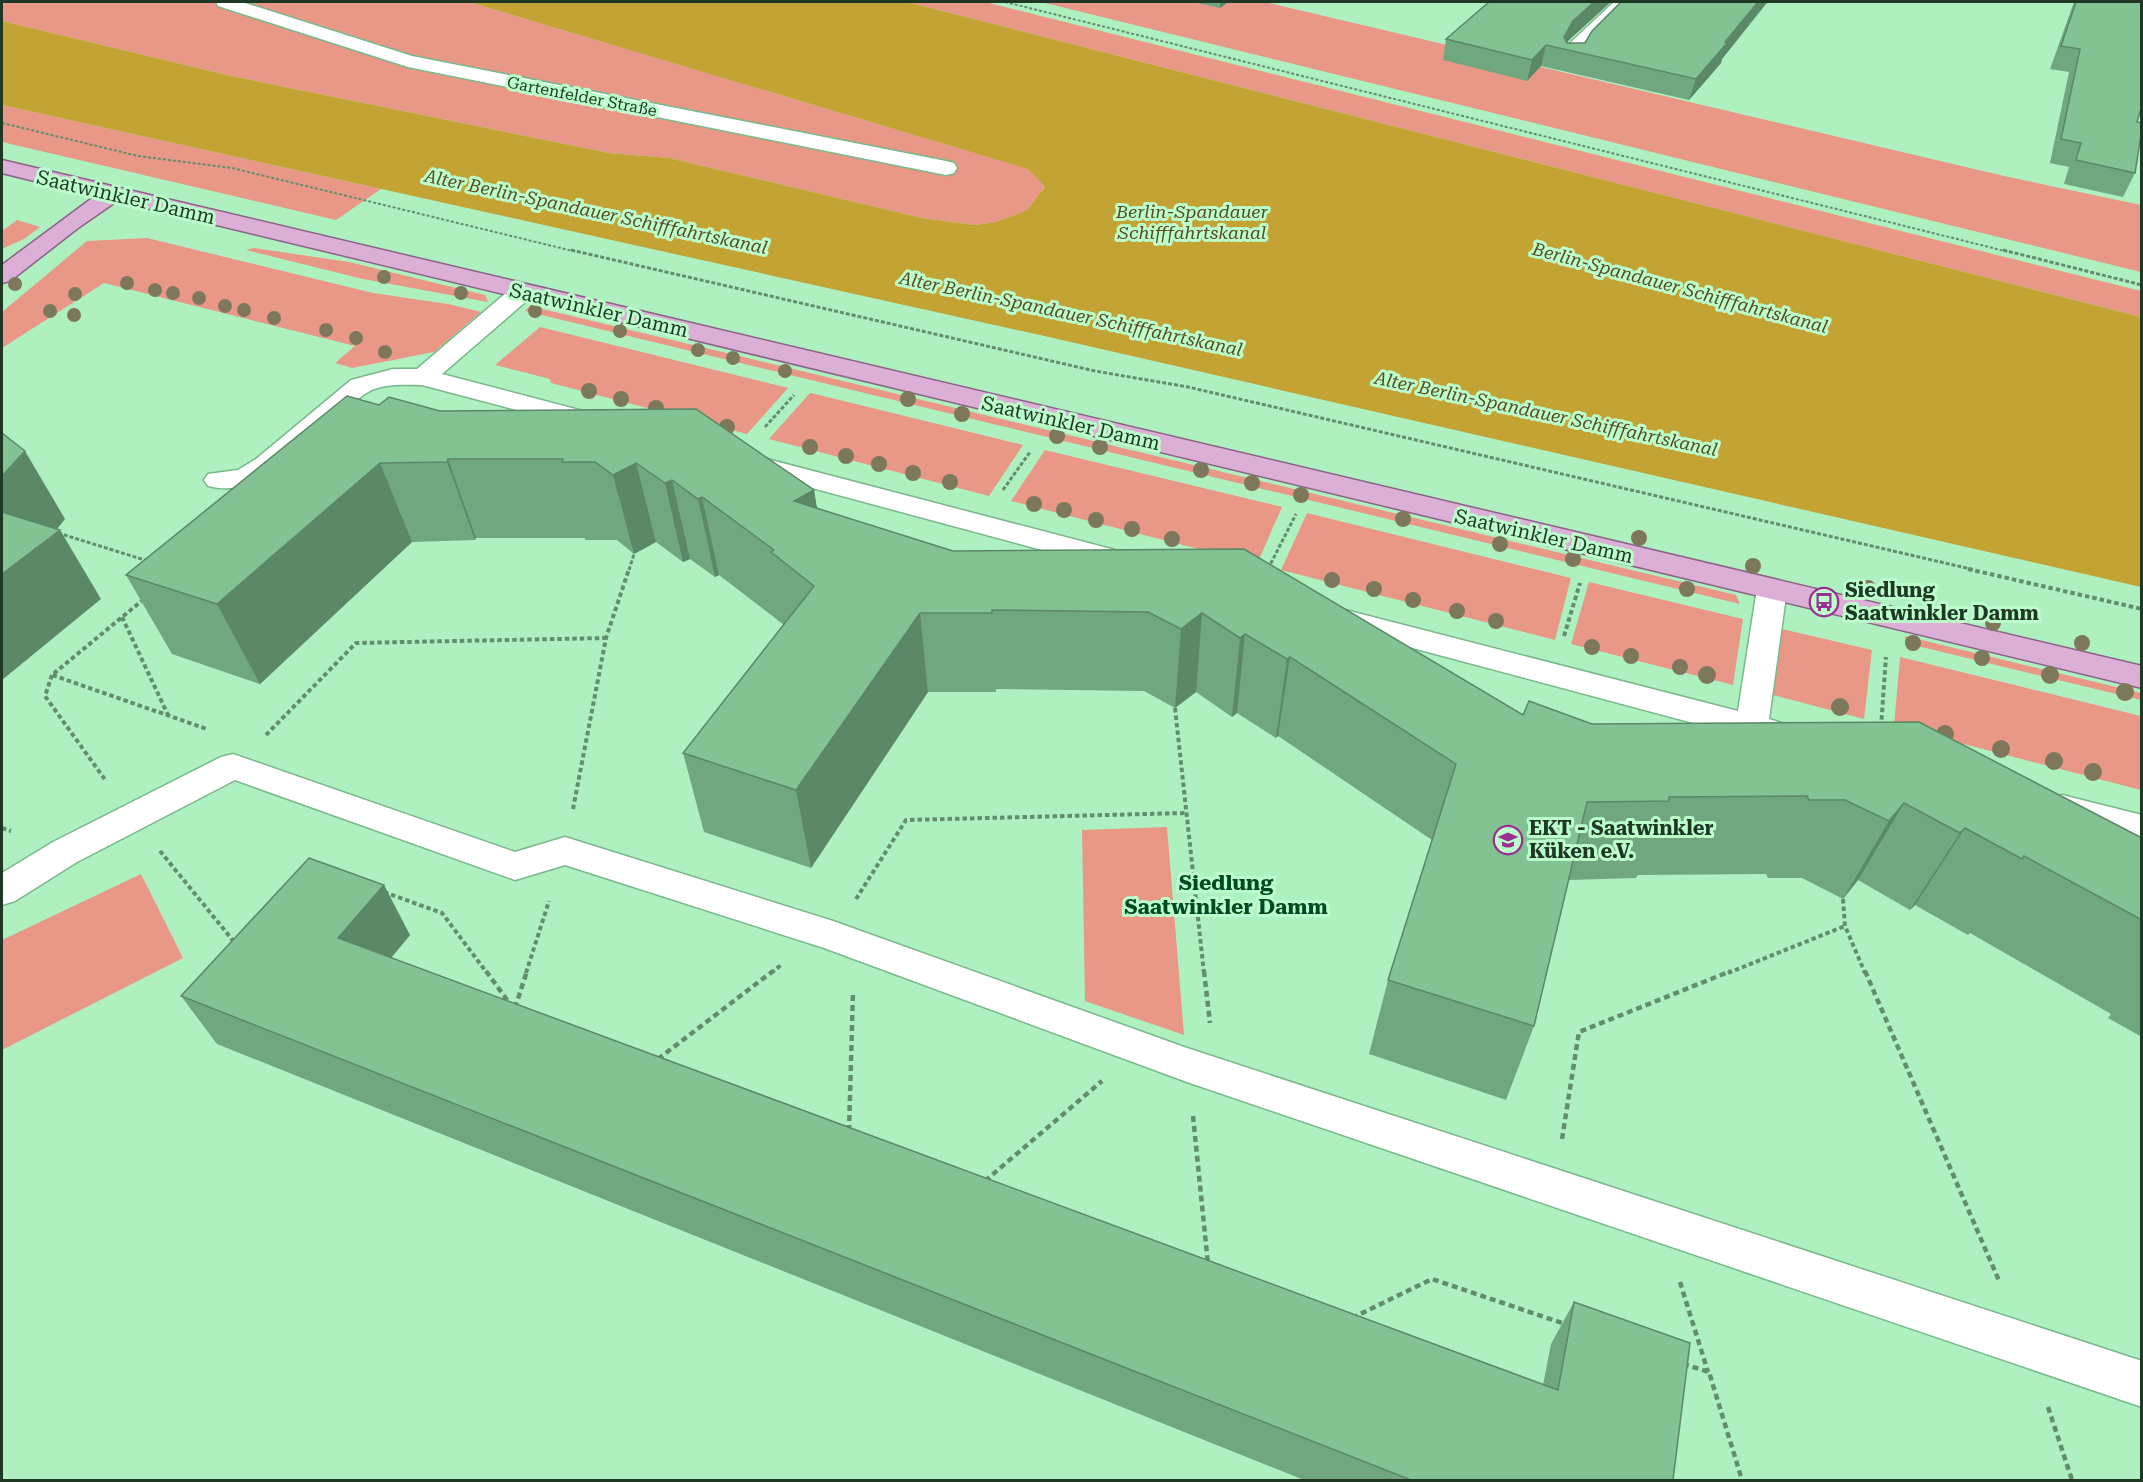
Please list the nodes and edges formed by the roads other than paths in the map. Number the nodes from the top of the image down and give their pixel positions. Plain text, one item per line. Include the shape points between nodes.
1 (225, 2) edge
2 (1624, 2) edge
3 (1570, 60) edge
4 (2, 167) edge
5 (946, 168) dead end
6 (114, 194) junction
7 (2, 276) edge
8 (522, 292) junction
9 (423, 377) junction
10 (620, 429) edge
11 (725, 456) edge
12 (218, 480) dead end
13 (1151, 569) edge
14 (1772, 589) junction
15 (1311, 611) edge
16 (2142, 676) edge
17 (1752, 726) junction
18 (1810, 742) edge
19 (2039, 802) edge
20 (2142, 828) edge
21 (2, 891) edge
22 (2142, 1383) edge

1 - 5 street, Gartenfelder Straße via 408,61
2 - 3 street via 1577,47
4 - 6 main road, Saatwinkler Damm
6 - 7 main road
6 - 8 main road, Saatwinkler Damm
8 - 9 street
8 - 14 main road, Saatwinkler Damm
9 - 10 street
9 - 12 street via 393,377 360,386 266,465 244,478
11 - 13 street
14 - 16 main road, Saatwinkler Damm
14 - 17 street
15 - 17 street
17 - 18 street
19 - 20 street
21 - 22 street via 65,852 233,766 515,866 565,851 833,936 1202,1069

